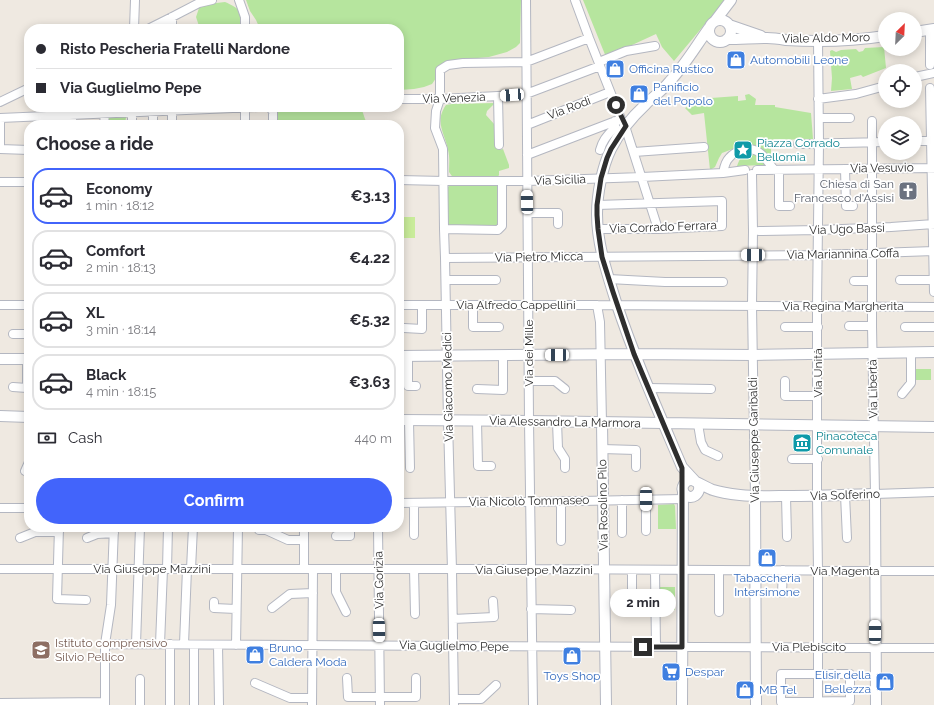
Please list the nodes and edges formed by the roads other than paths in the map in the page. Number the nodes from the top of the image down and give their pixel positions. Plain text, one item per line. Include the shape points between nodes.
1 (135, 0) edge
2 (212, 0) edge
3 (239, 0) edge
4 (526, 0) edge
5 (575, 0) edge
6 (731, 0) edge
7 (737, 0) edge
8 (172, 17) junction
9 (727, 23) junction
10 (134, 24) edge
11 (158, 24) edge
12 (172, 24) edge
13 (245, 24) edge
14 (712, 24) junction
15 (932, 30) edge
16 (922, 31) edge
17 (878, 37) edge
18 (589, 38) junction
19 (767, 38) junction
20 (723, 40) junction
21 (818, 40) junction
22 (655, 46) dead end
23 (688, 59) junction
24 (526, 62) junction
25 (599, 64) junction
26 (930, 64) dead end
27 (934, 73) edge
28 (922, 76) edge
29 (878, 88) edge
30 (930, 88) dead end
31 (24, 90) edge
32 (610, 92) junction
33 (526, 94) junction
34 (498, 96) junction
35 (404, 99) edge
36 (440, 99) junction
37 (818, 99) junction
38 (0, 102) edge
39 (62, 112) edge
40 (88, 112) edge
41 (114, 112) edge
42 (105, 113) junction
43 (0, 118) edge
44 (819, 118) junction
45 (850, 118) dead end
46 (104, 120) edge
47 (872, 120) dead end
48 (620, 122) junction
49 (527, 125) junction
50 (932, 141) edge
51 (872, 142) junction
52 (878, 142) edge
53 (798, 144) dead end
54 (819, 144) junction
55 (499, 145) dead end
56 (704, 147) dead end
57 (24, 150) edge
58 (600, 150) dead end
59 (634, 152) junction
60 (527, 155) junction
61 (933, 168) edge
62 (845, 169) junction
63 (872, 169) junction
64 (777, 170) junction
65 (818, 170) junction
66 (751, 172) junction
67 (723, 173) junction
68 (642, 177) junction
69 (601, 178) junction
70 (404, 180) edge
71 (444, 181) junction
72 (502, 181) junction
73 (527, 181) junction
74 (0, 182) edge
75 (24, 182) edge
76 (650, 203) junction
77 (597, 205) junction
78 (790, 206) dead end
79 (853, 206) dead end
80 (528, 213) junction
81 (558, 224) dead end
82 (933, 224) edge
83 (872, 228) junction
84 (444, 229) junction
85 (598, 229) junction
86 (658, 230) junction
87 (818, 230) junction
88 (759, 231) dead end
89 (934, 251) edge
90 (872, 254) junction
91 (753, 255) junction
92 (818, 255) junction
93 (528, 257) junction
94 (602, 257) junction
95 (445, 258) junction
96 (609, 279) junction
97 (446, 280) junction
98 (496, 280) dead end
99 (900, 280) dead end
100 (934, 280) edge
101 (854, 281) dead end
102 (872, 281) junction
103 (723, 282) dead end
104 (934, 292) edge
105 (0, 305) edge
106 (24, 305) edge
107 (596, 305) junction
108 (404, 306) edge
109 (422, 306) junction
110 (446, 306) junction
111 (474, 306) junction
112 (528, 306) junction
113 (617, 306) junction
114 (752, 306) junction
115 (817, 306) junction
116 (872, 307) junction
117 (934, 307) edge
118 (849, 326) dead end
119 (872, 326) junction
120 (785, 327) dead end
121 (818, 327) junction
122 (905, 327) dead end
123 (934, 327) edge
124 (404, 328) dead end
125 (499, 328) dead end
126 (13, 334) dead end
127 (24, 334) edge
128 (934, 352) edge
129 (873, 353) junction
130 (911, 353) junction
131 (634, 354) junction
132 (818, 354) junction
133 (503, 355) junction
134 (529, 355) junction
135 (600, 355) junction
136 (753, 355) junction
137 (404, 356) edge
138 (447, 356) junction
139 (0, 359) edge
140 (24, 359) edge
141 (404, 362) edge
142 (529, 381) junction
143 (785, 381) dead end
144 (416, 386) dead end
145 (13, 387) dead end
146 (24, 388) edge
147 (648, 388) junction
148 (477, 389) dead end
149 (565, 389) dead end
150 (711, 389) dead end
151 (902, 394) dead end
152 (818, 396) junction
153 (0, 416) edge
154 (24, 417) edge
155 (404, 420) edge
156 (448, 421) junction
157 (477, 421) junction
158 (529, 421) junction
159 (557, 422) junction
160 (602, 423) junction
161 (664, 424) junction
162 (698, 424) junction
163 (754, 425) junction
164 (818, 426) junction
165 (874, 427) junction
166 (934, 427) edge
167 (602, 449) junction
168 (718, 456) dead end
169 (792, 459) dead end
170 (818, 459) junction
171 (491, 466) dead end
172 (636, 467) dead end
173 (410, 468) dead end
174 (565, 468) dead end
175 (682, 468) junction
176 (696, 482) junction
177 (683, 492) junction
178 (934, 492) edge
179 (726, 493) junction
180 (875, 494) junction
181 (846, 495) junction
182 (695, 496) junction
183 (755, 496) junction
184 (786, 496) junction
185 (817, 496) junction
186 (646, 499) junction
187 (603, 500) junction
188 (622, 500) junction
189 (561, 501) junction
190 (450, 502) junction
191 (530, 502) junction
192 (404, 503) edge
193 (414, 503) junction
194 (0, 508) edge
195 (24, 508) edge
196 (646, 531) dead end
197 (35, 532) edge
198 (59, 532) edge
199 (106, 532) edge
200 (114, 532) edge
201 (140, 532) edge
202 (168, 532) edge
203 (193, 532) edge
204 (238, 532) edge
205 (270, 532) edge
206 (304, 532) edge
207 (350, 532) edge
208 (378, 532) edge
209 (622, 533) dead end
210 (414, 535) dead end
211 (336, 536) dead end
212 (787, 537) dead end
213 (20, 538) dead end
214 (87, 538) dead end
215 (846, 538) dead end
216 (304, 540) junction
217 (561, 541) dead end
218 (0, 569) edge
219 (58, 569) junction
220 (113, 569) junction
221 (138, 569) junction
222 (165, 569) junction
223 (189, 569) junction
224 (237, 569) junction
225 (309, 569) junction
226 (336, 569) junction
227 (378, 569) junction
228 (414, 569) junction
229 (531, 569) junction
230 (452, 570) junction
231 (604, 570) junction
232 (632, 570) junction
233 (655, 570) junction
234 (682, 570) junction
235 (719, 570) junction
236 (756, 570) junction
237 (783, 570) junction
238 (818, 571) junction
239 (875, 571) junction
240 (934, 571) edge
241 (312, 593) junction
242 (782, 594) dead end
243 (86, 600) dead end
244 (493, 601) dead end
245 (214, 608) dead end
246 (272, 608) dead end
247 (236, 609) junction
248 (531, 609) junction
249 (632, 609) dead end
250 (570, 610) dead end
251 (346, 612) dead end
252 (719, 612) dead end
253 (415, 614) dead end
254 (453, 618) junction
255 (105, 644) junction
256 (136, 644) junction
257 (160, 644) junction
258 (170, 644) junction
259 (184, 644) junction
260 (194, 645) junction
261 (218, 645) junction
262 (236, 645) junction
263 (312, 645) junction
264 (380, 645) junction
265 (454, 646) junction
266 (532, 647) junction
267 (605, 647) junction
268 (656, 647) junction
269 (682, 647) junction
270 (755, 647) junction
271 (818, 647) junction
272 (876, 648) junction
273 (934, 648) edge
274 (818, 674) junction
275 (347, 678) dead end
276 (416, 678) dead end
277 (140, 679) dead end
278 (255, 683) dead end
279 (496, 685) dead end
280 (380, 701) edge
281 (0, 702) edge
282 (312, 702) edge
283 (454, 702) edge
284 (105, 703) edge
285 (818, 703) edge
286 (41, 704) edge
287 (140, 705) edge
288 (170, 705) edge
289 (194, 705) edge
290 (218, 705) edge
291 (533, 705) edge
292 (606, 705) edge
293 (682, 705) edge
294 (756, 705) edge
295 (876, 705) edge

1 - 10 street
2 - 8 street via 199,3
3 - 13 street
4 - 24 street, Via dei Mille
5 - 18 street
6 - 14 street
7 - 9 street via 726,14
8 - 11 street
8 - 12 street
9 - 14 street via 718,20
9 - 19 street
9 - 20 street via 731,32 730,36
14 - 20 street via 709,32 711,37 714,40
14 - 23 street
15 - 16 street
15 - 26 street
17 - 21 street, Viale Aldo Moro
18 - 24 street
18 - 25 street
19 - 20 street
19 - 21 street, Viale Aldo Moro
20 - 23 street via 705,43
21 - 37 street, Via Unità
22 - 25 street, Via Venezia via 626,51
23 - 48 street via 670,82
24 - 33 street, Via dei Mille
24 - 36 street, Via Giacomo Medici via 448,65 440,70
25 - 32 street
25 - 33 street, Via Venezia
27 - 28 street
29 - 37 street
30 - 50 street
31 - 38 street
32 - 48 street
32 - 49 street, Via Rodi
33 - 34 street, Via Venezia
33 - 49 street, Via dei Mille
34 - 36 street, Via Venezia
34 - 55 street
35 - 36 street, Via Venezia
36 - 71 street, Via Giacomo Medici via 435,128 443,149
37 - 44 street, Via Unità
39 - 43 street
40 - 42 street
41 - 42 street
42 - 46 street
43 - 57 street via 0,149
44 - 45 street
44 - 54 street, Via Unità
47 - 51 street, Via Libertà
48 - 58 street via 606,136
48 - 59 street
48 - 60 street
48 - 69 street
49 - 60 street, Via dei Mille
50 - 61 street
51 - 52 street
51 - 54 street
51 - 63 street, Via Libertà
53 - 54 street
54 - 65 street, Via Unità
56 - 59 street
59 - 68 street
60 - 73 street, Via dei Mille
61 - 63 street, Via Vesuvio
61 - 82 street
62 - 63 street, Via Vesuvio
62 - 65 street, Via Vesuvio
62 - 79 street via 846,206
63 - 83 street, Via Libertà
64 - 65 street, Via Vesuvio
64 - 66 street, Via Vesuvio
64 - 67 street via 758,151 745,149 729,158
64 - 78 street via 779,206
65 - 87 street, Via Unità
66 - 67 street, Via Sicilia
66 - 91 street, Via Giuseppe Garibaldi
67 - 68 street, Via Sicilia
68 - 69 street, Via Sicilia
68 - 76 street
69 - 73 street, Via Sicilia
69 - 77 street
70 - 71 street, Via Sicilia
71 - 72 street, Via Sicilia
71 - 84 street, Via Giacomo Medici
72 - 73 street, Via Sicilia
72 - 84 street via 502,226 498,230
73 - 80 street, Via dei Mille
74 - 75 street
76 - 77 street, Via Corrado Ferrara
76 - 86 street
76 - 86 street, Via Corrado Ferrara via 722,201 722,226
77 - 85 street
80 - 81 street via 558,213
80 - 93 street, Via dei Mille
82 - 83 street, Via Ugo Bassi
82 - 89 street
83 - 87 street, Via Ugo Bassi
83 - 90 street, Via Libertà
84 - 95 street, Via Giacomo Medici
85 - 86 street, Via Corrado Ferrara
85 - 94 street
87 - 88 street, Via Ugo Bassi
87 - 92 street, Via Unità
89 - 90 street, Via Mariannina Coffa
89 - 100 street
90 - 92 street, Via Mariannina Coffa
90 - 102 street, Via Libertà
91 - 92 street, Via Mariannina Coffa
91 - 94 street, Via Pietro Micca
91 - 114 street, Via Giuseppe Garibaldi
92 - 115 street, Via Unità
93 - 94 street, Via Pietro Micca
93 - 95 street, Via Pietro Micca
93 - 112 street, Via dei Mille
94 - 96 street
95 - 97 street, Via Giacomo Medici
96 - 103 street
96 - 113 street
97 - 98 street
97 - 110 street, Via Giacomo Medici
99 - 100 street
100 - 104 street
101 - 102 street
102 - 116 street, Via Libertà
105 - 106 street
107 - 112 street, Via Alfredo Cappellini
107 - 113 street, Via Alfredo Cappellini
107 - 135 street, Via Rosolino Pilo via 600,322
108 - 109 street, Via Alfredo Cappellini
109 - 110 street, Via Alfredo Cappellini
109 - 124 street via 422,328
110 - 111 street, Via Alfredo Cappellini
110 - 138 street, Via Giacomo Medici
111 - 112 street, Via Alfredo Cappellini
111 - 125 street via 473,327
112 - 134 street, Via dei Mille
113 - 114 street, Via Alfredo Cappellini
113 - 131 street
114 - 115 street, Via Regina Margherita
114 - 136 street, Via Giuseppe Garibaldi
115 - 116 street, Via Regina Margherita
115 - 121 street, Via Unità
116 - 117 street, Via Regina Margherita
116 - 119 street, Via Libertà
118 - 119 street
119 - 129 street, Via Libertà
120 - 121 street
121 - 132 street, Via Unità
122 - 123 street
126 - 127 street
128 - 130 street
129 - 130 street
129 - 132 street
129 - 165 street, Via Libertà
130 - 151 street via 910,382
131 - 135 street
131 - 136 street
131 - 147 street
132 - 136 street
132 - 152 street, Via Unità
133 - 134 street
133 - 138 street
133 - 148 street via 503,390
134 - 135 street
134 - 142 street, Via dei Mille
135 - 160 street, Via Rosolino Pilo
136 - 163 street, Via Giuseppe Garibaldi
137 - 138 street
138 - 156 street, Via Giacomo Medici
139 - 140 street
141 - 144 street via 408,386
142 - 149 street via 555,381
142 - 158 street, Via dei Mille
143 - 152 street via 785,396
145 - 146 street
147 - 150 street
147 - 161 street
152 - 164 street, Via Unità
153 - 154 street
155 - 156 street, Via Alessandro La Marmora
155 - 173 street
156 - 157 street, Via Alessandro La Marmora
156 - 190 street, Via Giacomo Medici
157 - 158 street, Via Alessandro La Marmora
157 - 171 street via 478,466
158 - 159 street, Via Alessandro La Marmora
158 - 191 street, Via dei Mille
159 - 160 street, Via Alessandro La Marmora
159 - 174 street via 558,448 565,459
160 - 161 street, Via Alessandro La Marmora
160 - 167 street, Via Rosolino Pilo
161 - 162 street, Via Alessandro La Marmora
161 - 175 street
162 - 163 street, Via Alessandro La Marmora
162 - 168 street via 700,442 705,450
163 - 164 street, Via Alessandro La Marmora
163 - 183 street, Via Giuseppe Garibaldi
164 - 165 street, Via Alessandro La Marmora
164 - 170 street, Via Unità
165 - 166 street, Via Alessandro La Marmora
165 - 180 street, Via Libertà
167 - 172 street via 636,450
167 - 187 street, Via Rosolino Pilo
169 - 170 street
170 - 185 street, Via Unità
175 - 176 street
175 - 177 street
176 - 177 street via 691,480 685,483
176 - 179 street
176 - 182 street via 700,487
177 - 182 street via 687,496
177 - 186 street, Via Nicolò Tommaseo
177 - 234 street
178 - 180 street, Via Solferino
179 - 182 street
179 - 183 street, Via Solferino
180 - 181 street, Via Solferino
180 - 239 street, Via Libertà
181 - 185 street, Via Solferino
181 - 215 street
183 - 184 street, Via Solferino
183 - 236 street, Via Giuseppe Garibaldi
184 - 185 street, Via Solferino
184 - 212 street
185 - 238 street, Via Unità
186 - 188 street, Via Nicolò Tommaseo
186 - 196 street
187 - 188 street, Via Nicolò Tommaseo
187 - 189 street, Via Nicolò Tommaseo
187 - 231 street, Via Rosolino Pilo
188 - 209 street
189 - 191 street, Via Nicolò Tommaseo
189 - 217 street
190 - 191 street, Via Nicolò Tommaseo
190 - 193 street, Via Nicolò Tommaseo
190 - 230 street, Via Giacomo Medici
191 - 229 street, Via dei Mille
192 - 193 street, Via Nicolò Tommaseo
193 - 210 street
194 - 195 street
197 - 213 street
198 - 219 street
199 - 214 street
200 - 220 street
201 - 221 street
202 - 222 street
203 - 223 street
204 - 224 street
205 - 216 street via 288,540
206 - 216 street
207 - 211 street via 350,536
208 - 227 street, Via Gorizia
216 - 225 street
218 - 219 street, Via Giuseppe Mazzini
219 - 220 street, Via Giuseppe Mazzini
219 - 243 street via 57,599
220 - 221 street, Via Giuseppe Mazzini
220 - 255 street via 112,605
221 - 222 street, Via Giuseppe Mazzini
221 - 256 street
222 - 223 street, Via Giuseppe Mazzini
222 - 257 street
223 - 224 street, Via Giuseppe Mazzini
223 - 259 street
224 - 225 street, Via Giuseppe Mazzini
224 - 247 street
225 - 226 street, Via Giuseppe Mazzini
225 - 241 street
226 - 227 street, Via Giuseppe Mazzini
226 - 251 street via 336,592
227 - 228 street, Via Giuseppe Mazzini
227 - 264 street, Via Gorizia
228 - 230 street, Via Giuseppe Mazzini
228 - 253 street
229 - 230 street, Via Giuseppe Mazzini
229 - 231 street, Via Giuseppe Mazzini
229 - 248 street, Via dei Mille
230 - 254 street, Via Giacomo Medici
231 - 232 street, Via Giuseppe Mazzini
231 - 267 street, Via Rosolino Pilo
232 - 233 street, Via Giuseppe Mazzini
232 - 249 street
233 - 234 street, Via Giuseppe Mazzini
233 - 268 street
234 - 235 street, Via Giuseppe Mazzini
234 - 269 street
235 - 236 street, Via Giuseppe Mazzini
235 - 252 street
236 - 237 street, Via Magenta
236 - 270 street, Via Giuseppe Garibaldi
237 - 238 street, Via Magenta
237 - 242 street
238 - 239 street, Via Magenta
238 - 271 street, Via Unità
239 - 240 street, Via Magenta
239 - 272 street, Via Libertà
241 - 246 street via 290,594
241 - 263 street
244 - 254 street via 494,618
245 - 247 street
247 - 262 street
248 - 250 street
248 - 266 street, Via dei Mille
254 - 265 street, Via Giacomo Medici
255 - 256 street, Via Guglielmo Pepe
255 - 284 street
256 - 257 street, Via Guglielmo Pepe
257 - 258 street, Via Guglielmo Pepe
258 - 259 street, Via Guglielmo Pepe
258 - 288 street
259 - 260 street, Via Guglielmo Pepe
260 - 261 street, Via Guglielmo Pepe
260 - 289 street
261 - 262 street, Via Guglielmo Pepe
261 - 290 street
262 - 263 street, Via Guglielmo Pepe
263 - 264 street, Via Guglielmo Pepe
263 - 282 street
264 - 265 street, Via Guglielmo Pepe
264 - 280 street, Via Gorizia
265 - 266 street, Via Guglielmo Pepe
265 - 283 street, Via Giacomo Medici
266 - 267 street, Via Guglielmo Pepe
266 - 291 street, Via dei Mille
267 - 268 street, Via Guglielmo Pepe
267 - 292 street, Via Rosolino Pilo
268 - 269 street, Via Guglielmo Pepe
269 - 270 street, Via Guglielmo Pepe
269 - 293 street
270 - 271 street, Via Plebiscito
270 - 294 street, Via Giuseppe Garibaldi
271 - 272 street, Via Plebiscito
271 - 274 street, Via Unità
272 - 273 street, Via Plebiscito
272 - 295 street, Via Libertà
274 - 285 street, Via Unità
274 - 285 street via 850,674 850,701
274 - 285 street via 781,674 781,702
275 - 280 street via 348,697
276 - 280 street via 416,697
277 - 287 street
278 - 282 street via 290,698
279 - 283 street via 481,699
281 - 286 street
284 - 286 street

